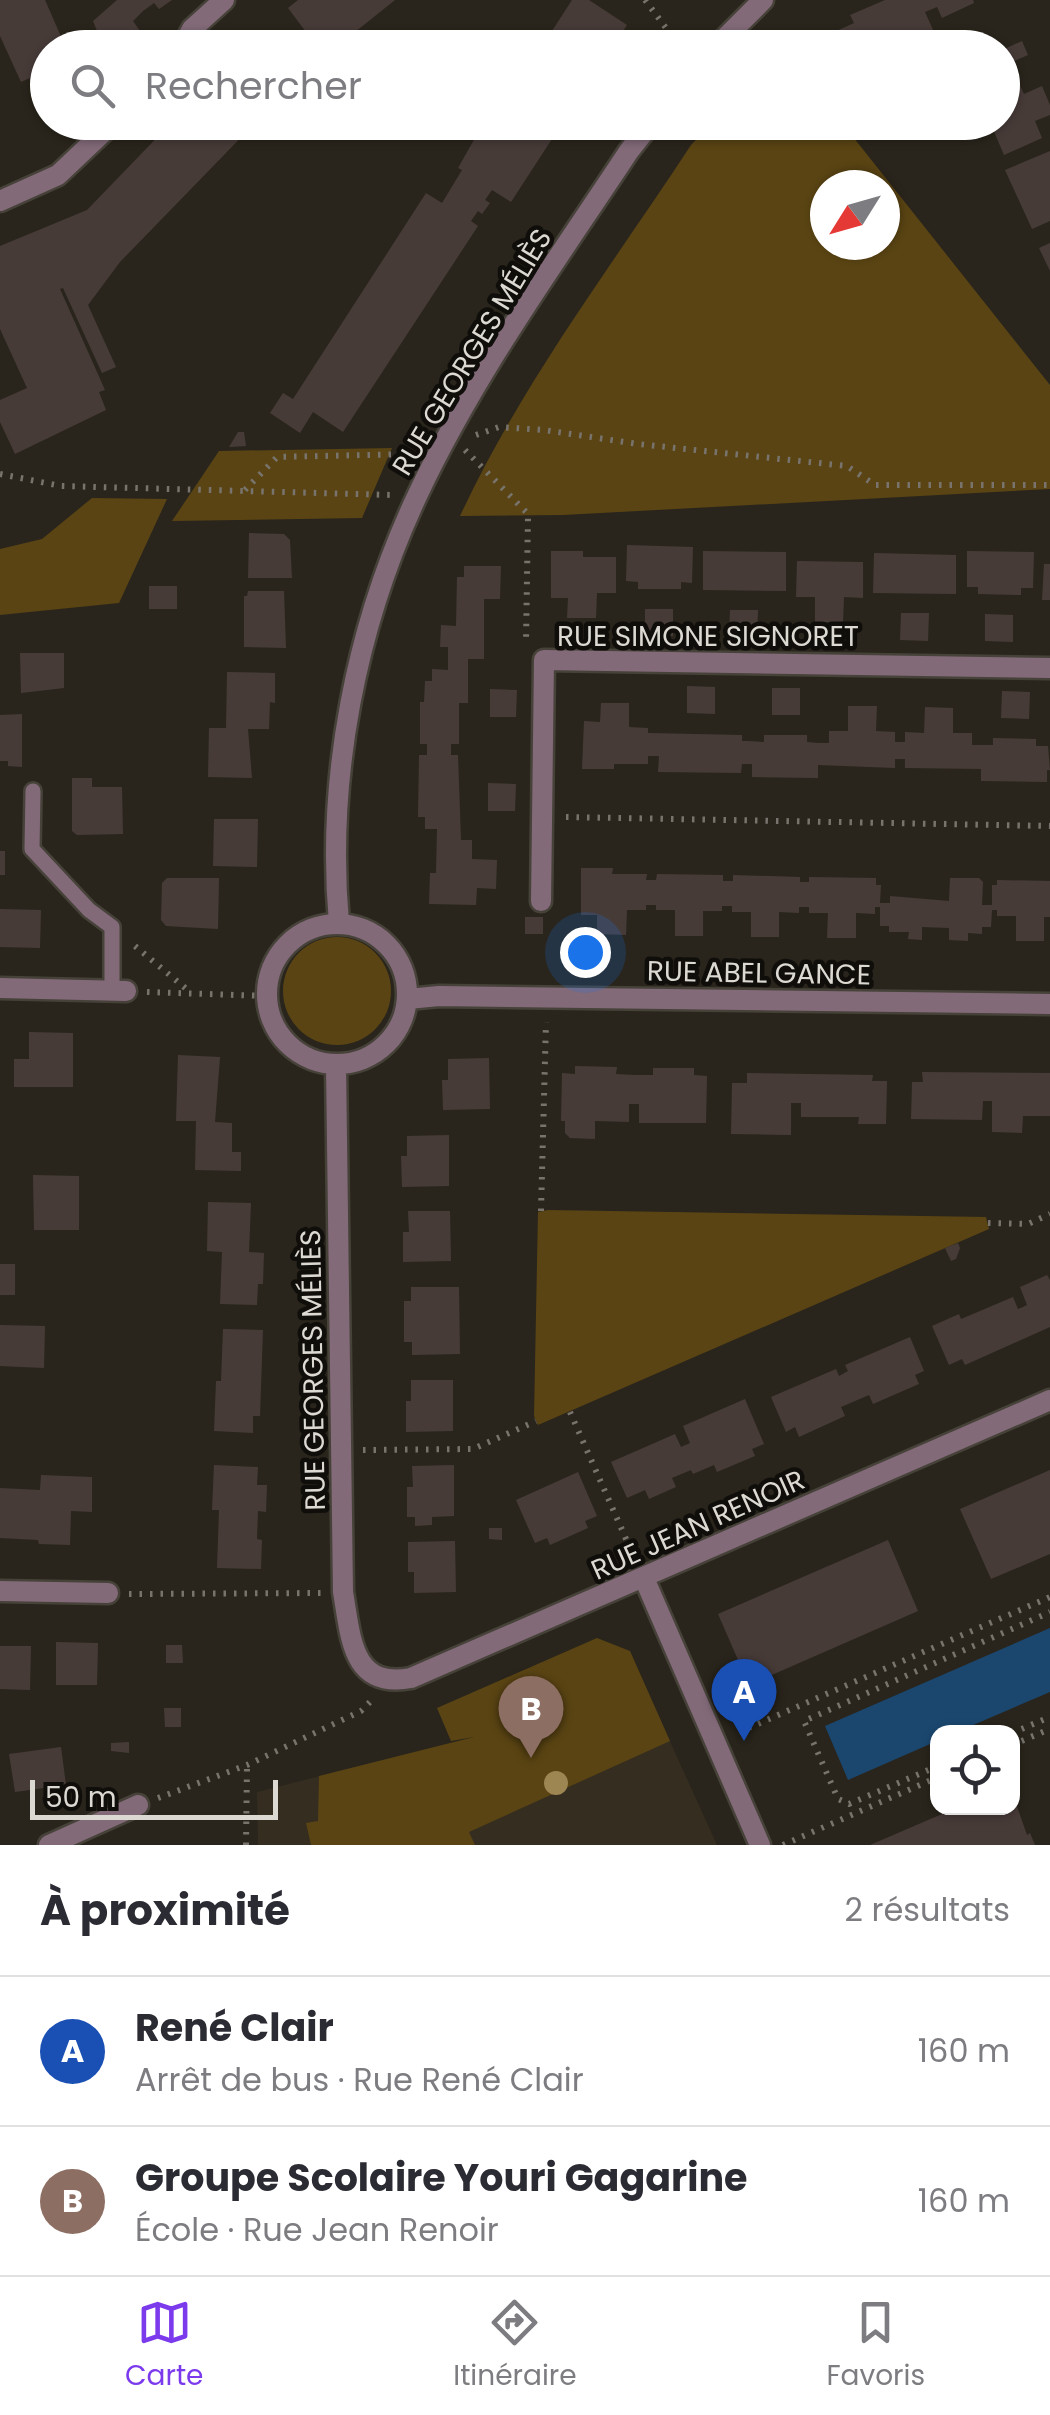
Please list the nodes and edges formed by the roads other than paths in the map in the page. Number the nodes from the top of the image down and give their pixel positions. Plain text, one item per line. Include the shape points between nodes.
1 (224, 0) edge
2 (763, 0) edge
3 (191, 30) edge
4 (733, 30) edge
5 (95, 140) edge
6 (638, 140) edge
7 (0, 200) edge
8 (1050, 668) edge
9 (32, 791) dead end
10 (541, 902) dead end
11 (340, 923) junction
12 (0, 988) edge
13 (119, 991) joint
14 (408, 999) junction
15 (1050, 1004) edge
16 (336, 1065) junction
17 (1050, 1400) edge
18 (644, 1578) junction
19 (0, 1592) edge
20 (108, 1594) dead end
21 (366, 1670) joint
22 (138, 1806) road end
23 (49, 1845) edge
24 (760, 1845) edge

1 - 3 street
2 - 4 street
5 - 7 street via 58,175
6 - 11 street, RUE GEORGES MÉLIÈS via 502,344 417,495 364,643 348,720 338,806
8 - 10 street, RUE SIMONE SIGNORET via 544,660
9 - 13 lane via 32,849 88,910 112,926
11 - 14 street via 382,938 406,976
11 - 16 street via 317,926 279,952 266,996 281,1036 296,1051
12 - 13 street
14 - 15 street, RUE ABEL GANCE
14 - 16 street via 392,1038 367,1057
16 - 21 street, RUE GEORGES MÉLIÈS via 343,1592 354,1649
17 - 18 street, RUE JEAN RENOIR
18 - 21 street, RUE JEAN RENOIR via 411,1678 389,1682
18 - 24 street
19 - 20 street
22 - 23 street

